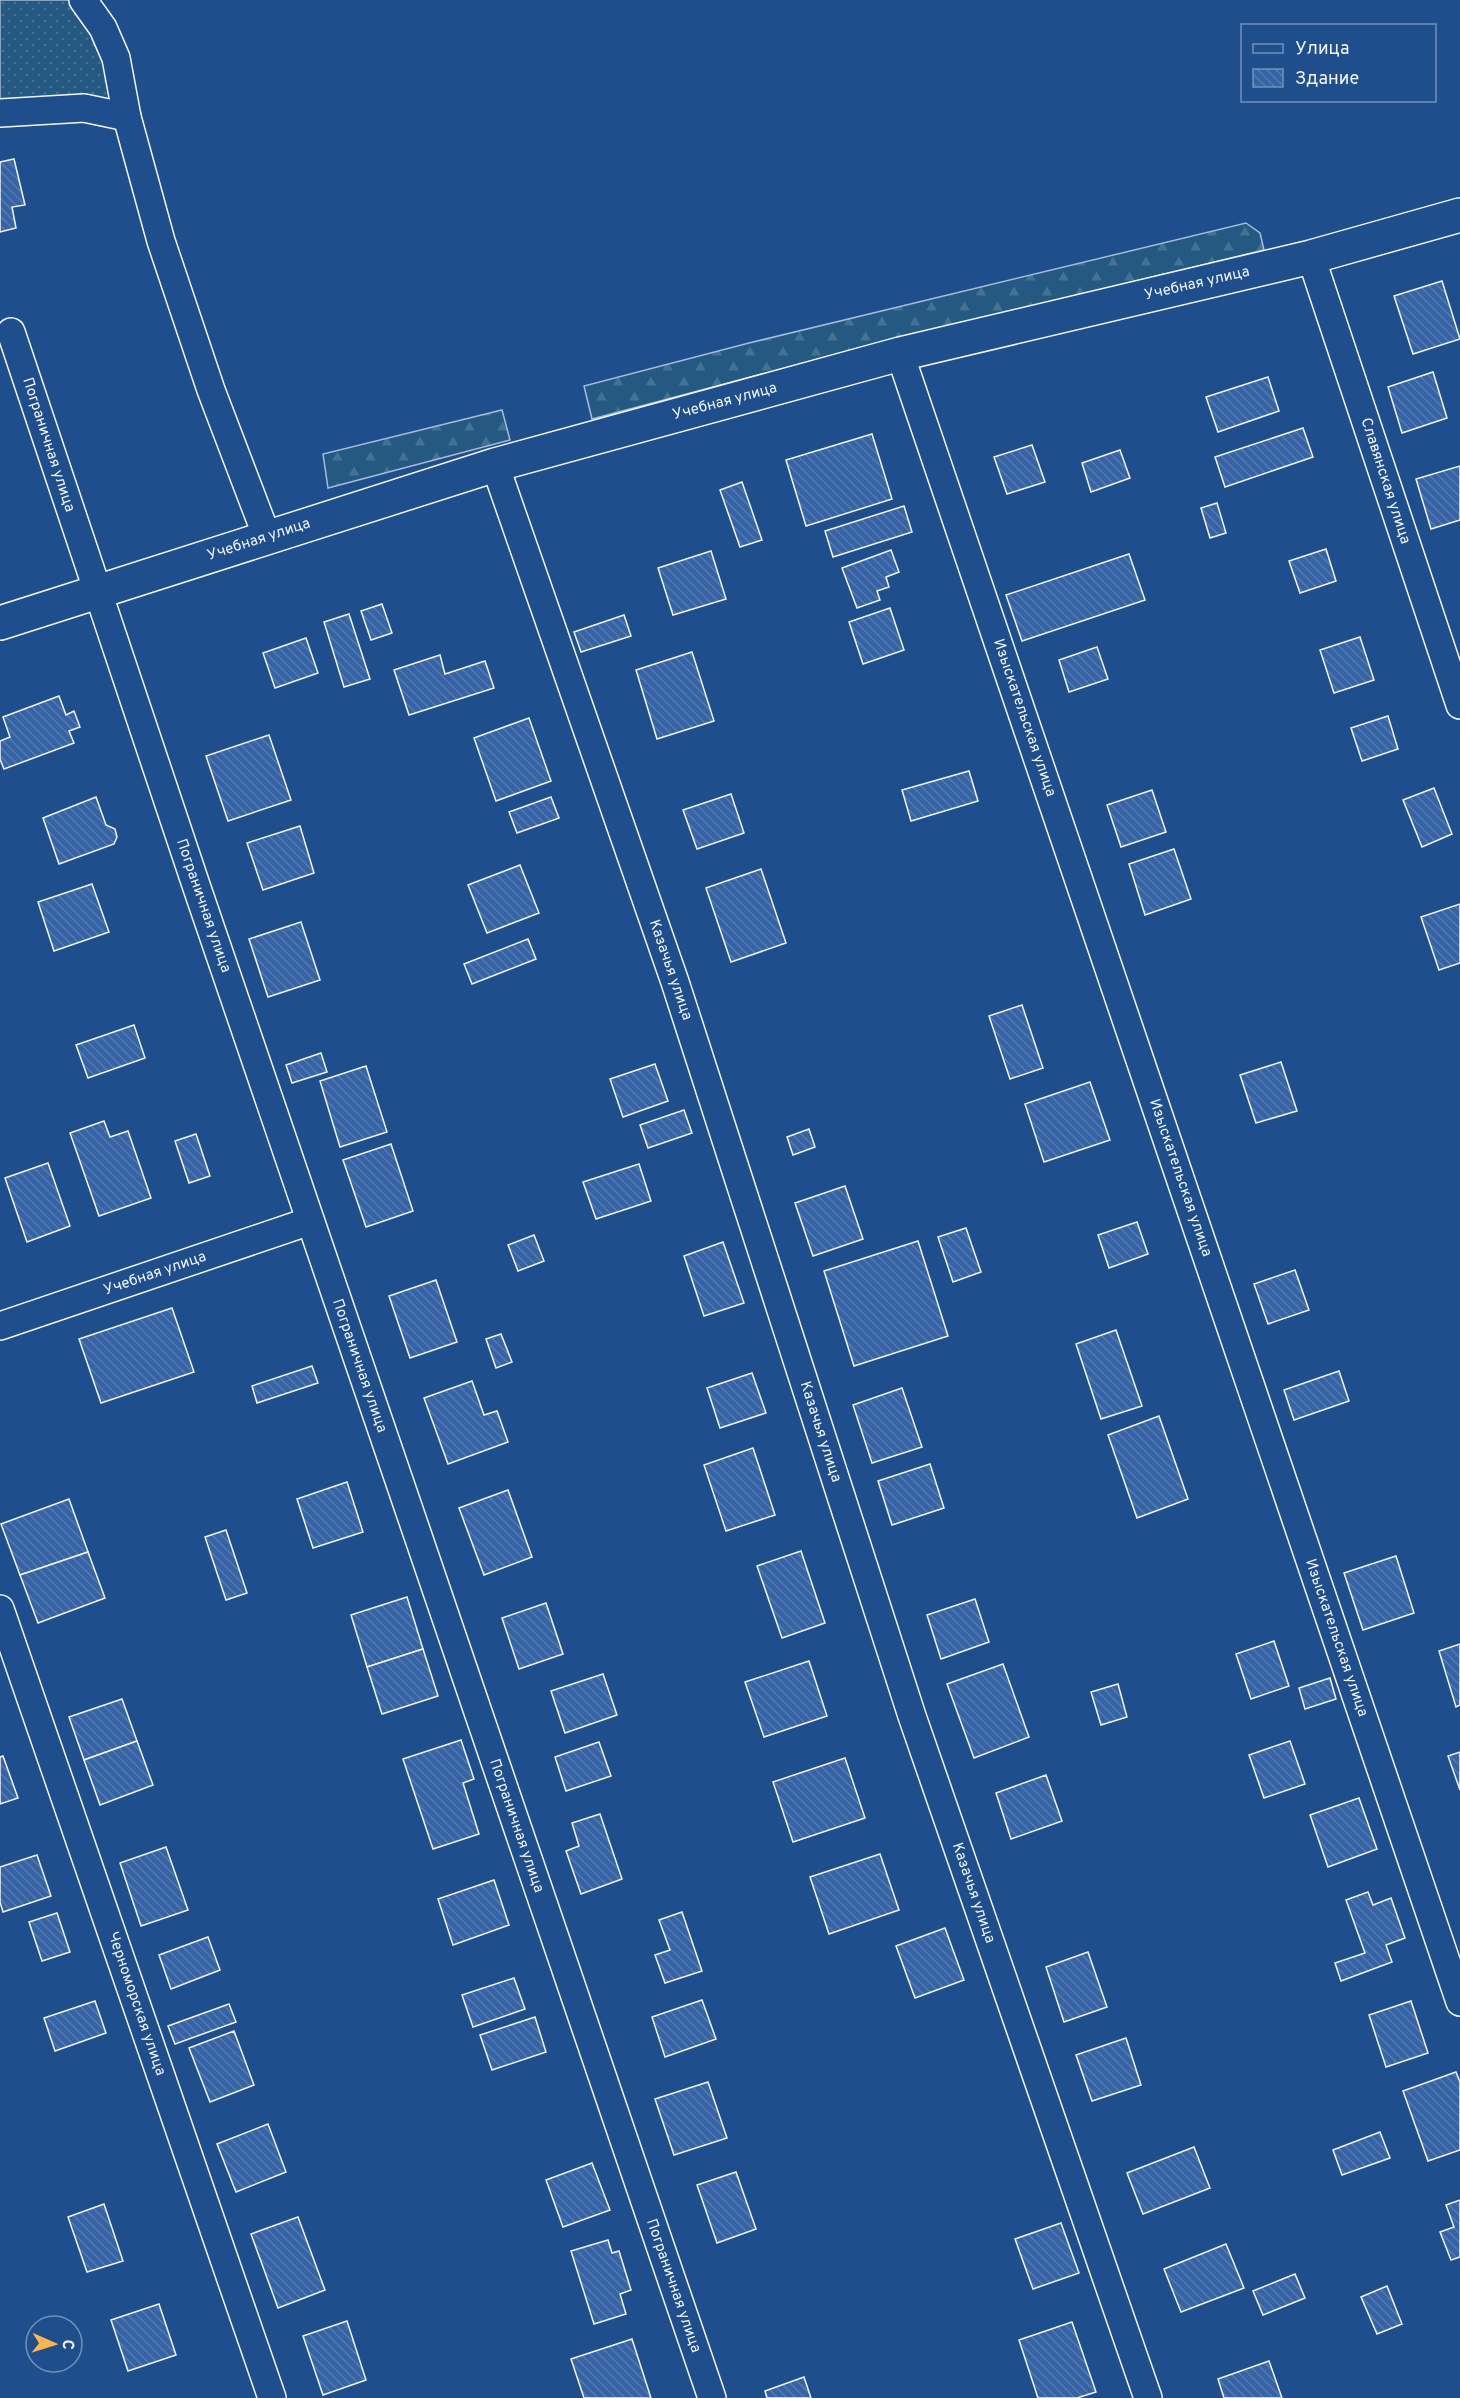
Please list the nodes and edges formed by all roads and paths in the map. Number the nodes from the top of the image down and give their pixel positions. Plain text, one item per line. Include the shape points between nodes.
1 (83, 0) edge
2 (0, 113) edge
3 (127, 117) junction
4 (1460, 215) edge
5 (1311, 257) junction
6 (11, 332) dead end
7 (900, 354) junction
8 (495, 465) junction
9 (267, 537) junction
10 (97, 592) junction
11 (0, 623) edge
12 (1458, 696) edge
13 (310, 1221) junction
14 (0, 1326) edge
15 (0, 1609) edge
16 (1460, 2002) edge
17 (272, 2398) edge
18 (712, 2398) edge
19 (1148, 2398) edge

1 - 3 street via 103,28 116,58
2 - 3 street via 84,108
3 - 9 street via 165,252
4 - 5 street, Учебная улица
5 - 7 street, Учебная улица
5 - 12 street, Славянская улица
6 - 10 street, Пограничная улица
7 - 8 street, Учебная улица
7 - 16 street, Изыскательская улица
8 - 9 street, Учебная улица
8 - 19 street, Казачья улица via 675,982 912,1716
9 - 10 street, Учебная улица
10 - 11 street, Учебная улица
10 - 13 street, Пограничная улица
13 - 14 street, Учебная улица
13 - 18 street, Пограничная улица
15 - 17 street, Черноморская улица

